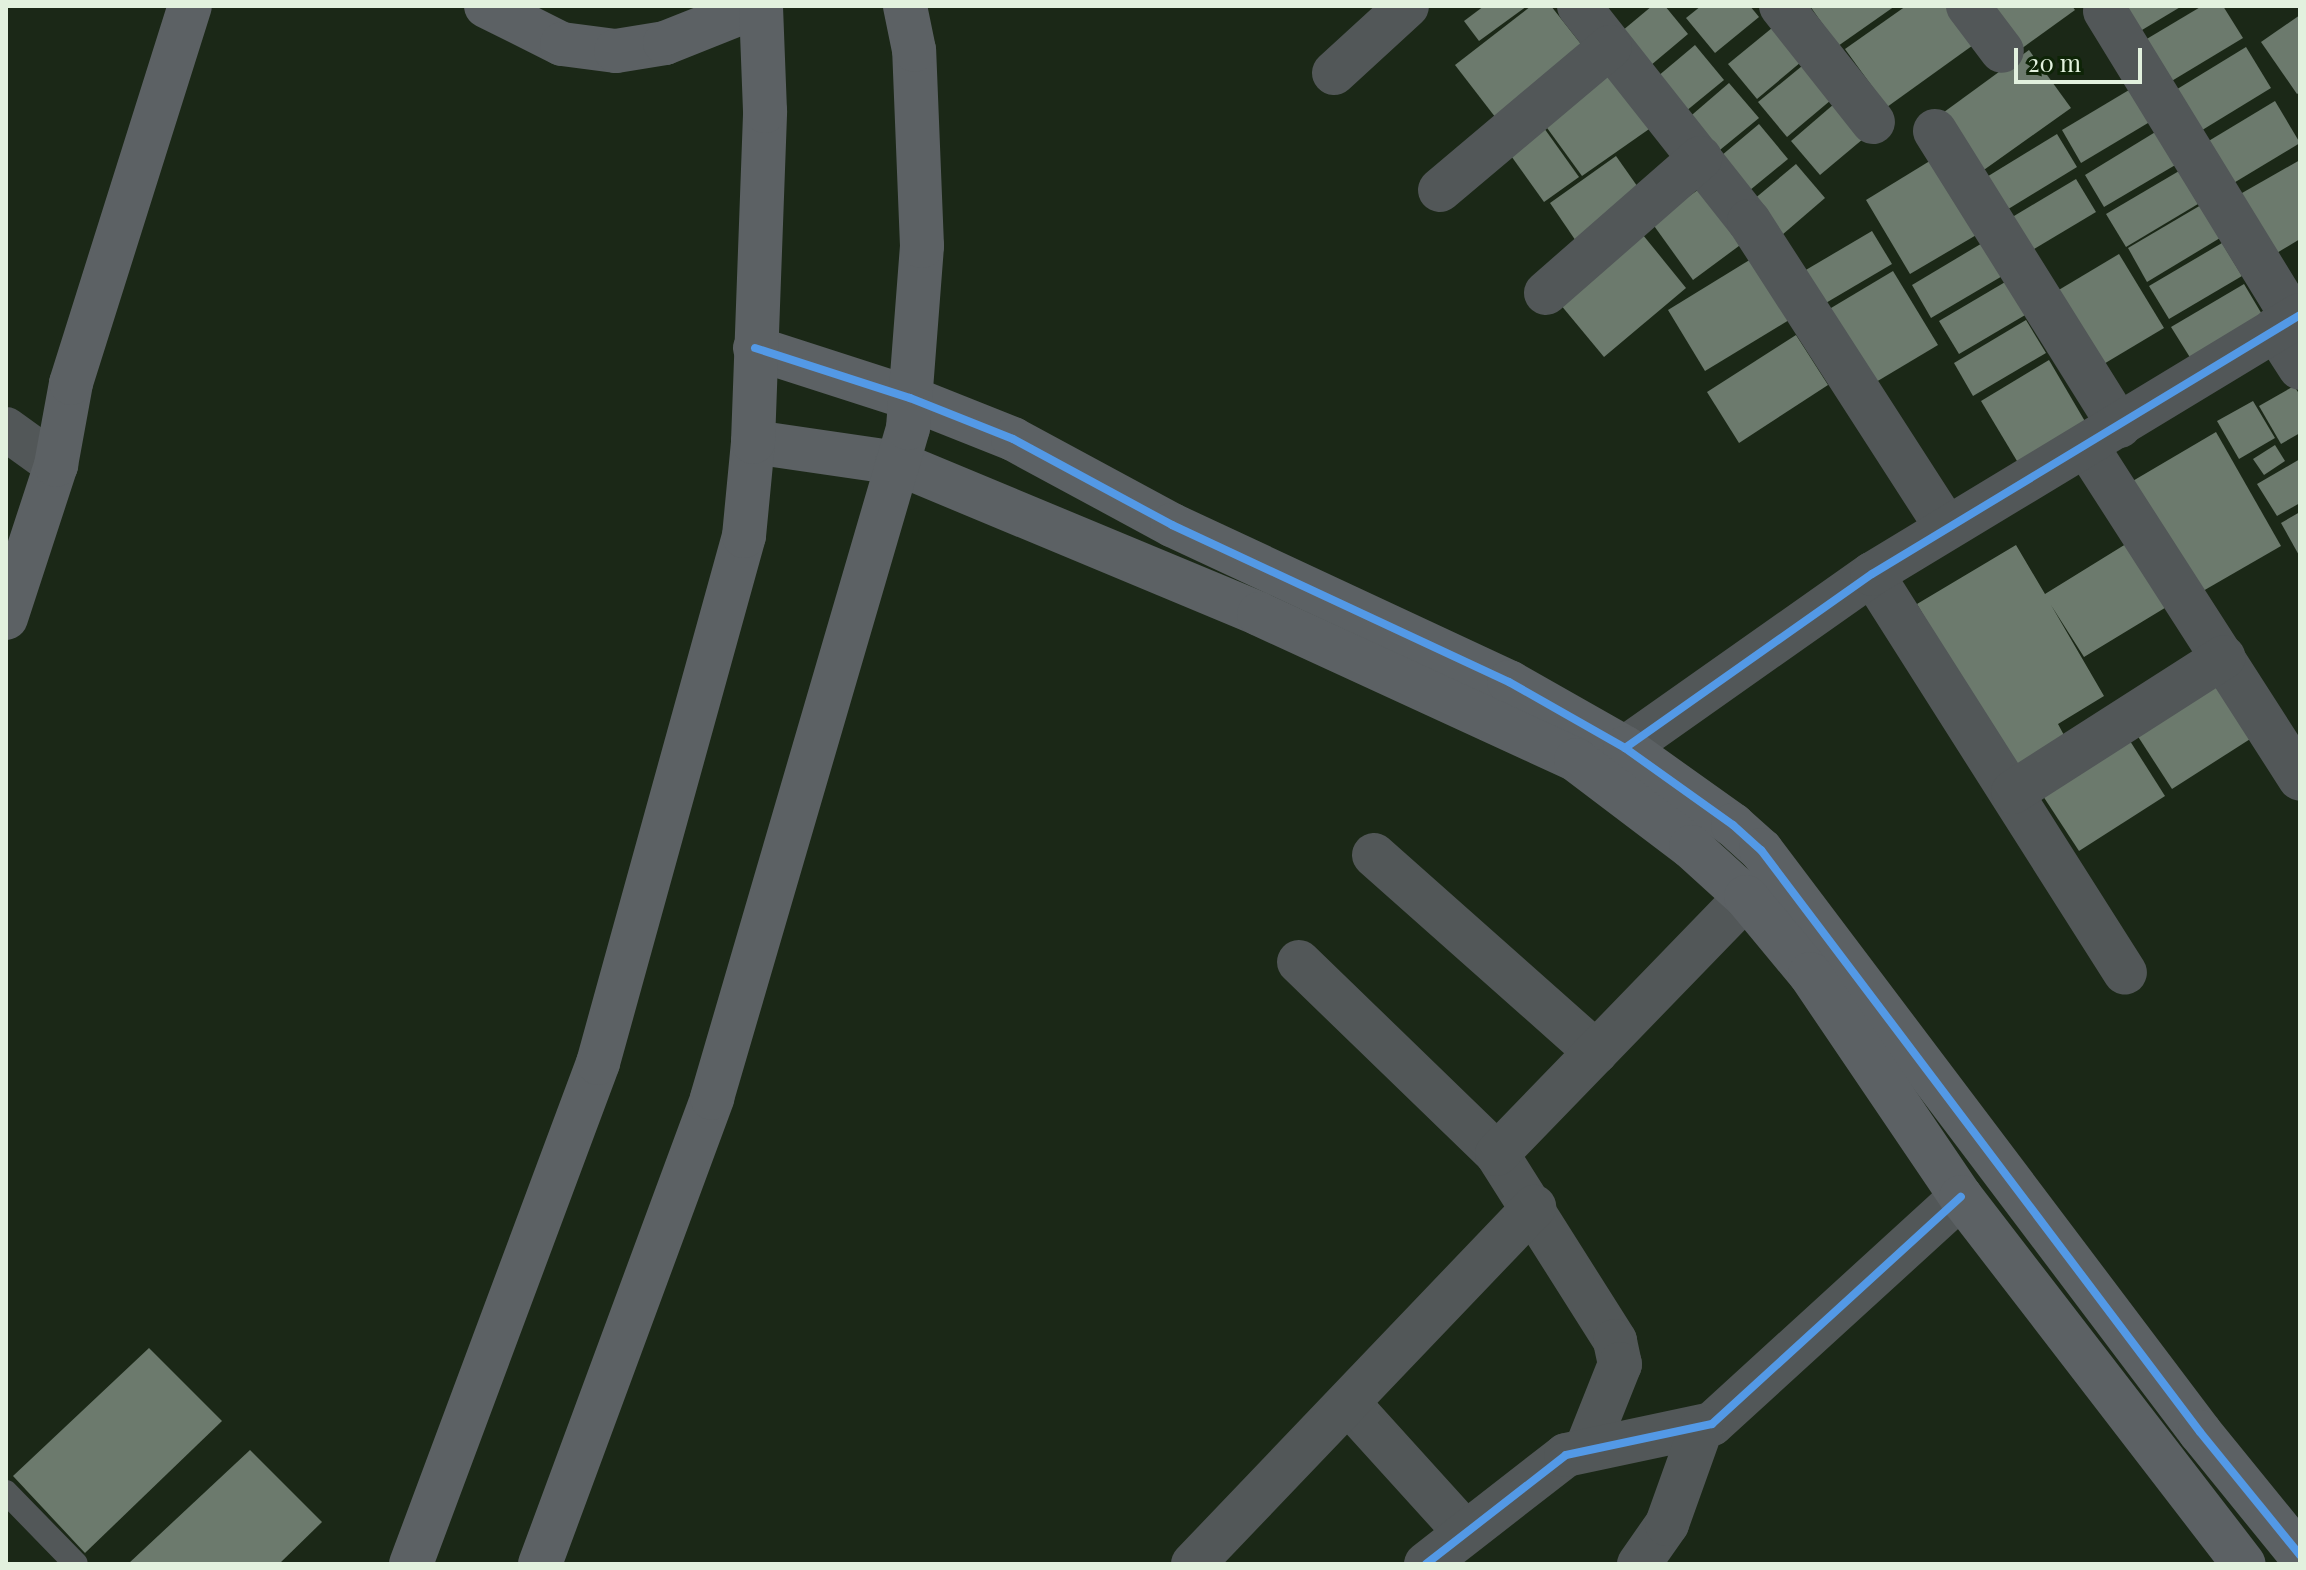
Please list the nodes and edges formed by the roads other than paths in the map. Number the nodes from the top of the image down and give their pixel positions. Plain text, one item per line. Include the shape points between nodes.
1 (190, 6) edge
2 (486, 6) edge
3 (760, 6) edge
4 (905, 6) edge
5 (1407, 6) edge
6 (1579, 6) edge
7 (1781, 6) edge
8 (1968, 6) edge
9 (2105, 11) dead end
10 (1610, 47) junction
11 (2002, 51) dead end
12 (1334, 73) dead end
13 (1873, 122) dead end
14 (1935, 131) dead end
15 (1700, 158) junction
16 (1440, 190) dead end
17 (1546, 293) dead end
18 (2290, 321) edge
19 (755, 348) junction
20 (2300, 368) edge
21 (910, 398) junction
22 (6, 429) edge
23 (2103, 437) junction
24 (753, 442) junction
25 (897, 463) junction
26 (56, 465) junction
27 (1947, 528) junction
28 (1872, 574) junction
29 (6, 618) edge
30 (2224, 657) junction
31 (1625, 748) junction
32 (2294, 758) edge
33 (2013, 792) junction
34 (1374, 855) dead end
35 (1746, 897) junction
36 (1299, 962) dead end
37 (2125, 972) dead end
38 (1596, 1052) junction
39 (1497, 1154) junction
40 (1961, 1197) junction
41 (1534, 1207) junction
42 (1349, 1404) junction
43 (1701, 1429) junction
44 (1587, 1447) junction
45 (6, 1492) edge
46 (1465, 1532) junction
47 (2300, 1555) edge
48 (76, 1564) edge
49 (411, 1564) edge
50 (540, 1564) edge
51 (1193, 1564) edge
52 (1426, 1564) edge
53 (1639, 1564) edge
54 (2244, 1564) edge

1 - 26 street via 71,383
2 - 3 street via 562,44 616,51 665,43
3 - 19 street via 765,111
4 - 21 street via 914,50 922,246
5 - 12 street
6 - 10 street
7 - 13 street
8 - 11 street
9 - 18 street
10 - 15 street
10 - 16 street
14 - 23 street
15 - 17 street
15 - 27 street via 1773,256
18 - 20 street
18 - 23 street
19 - 21 street
19 - 24 street
21 - 25 street
21 - 31 street via 1013,439 1172,525 1509,682
22 - 26 street
23 - 27 street
23 - 30 street
24 - 25 street
24 - 49 street via 744,536 598,1063
25 - 35 street via 1259,614 1576,760 1691,847
25 - 50 street via 712,1098
26 - 29 street
27 - 28 street
28 - 31 street
28 - 33 street
30 - 32 street
30 - 33 street
31 - 47 street via 1761,850 2200,1432
33 - 37 street
34 - 38 street
35 - 38 street
35 - 40 street via 1810,974
36 - 39 street
38 - 39 street
39 - 41 street
40 - 43 street
40 - 54 street
41 - 42 street
41 - 44 street via 1619,1353 1620,1364
42 - 46 street
42 - 51 street
43 - 44 street
43 - 53 street via 1667,1524
44 - 46 street via 1549,1466
45 - 48 lane
46 - 52 street

